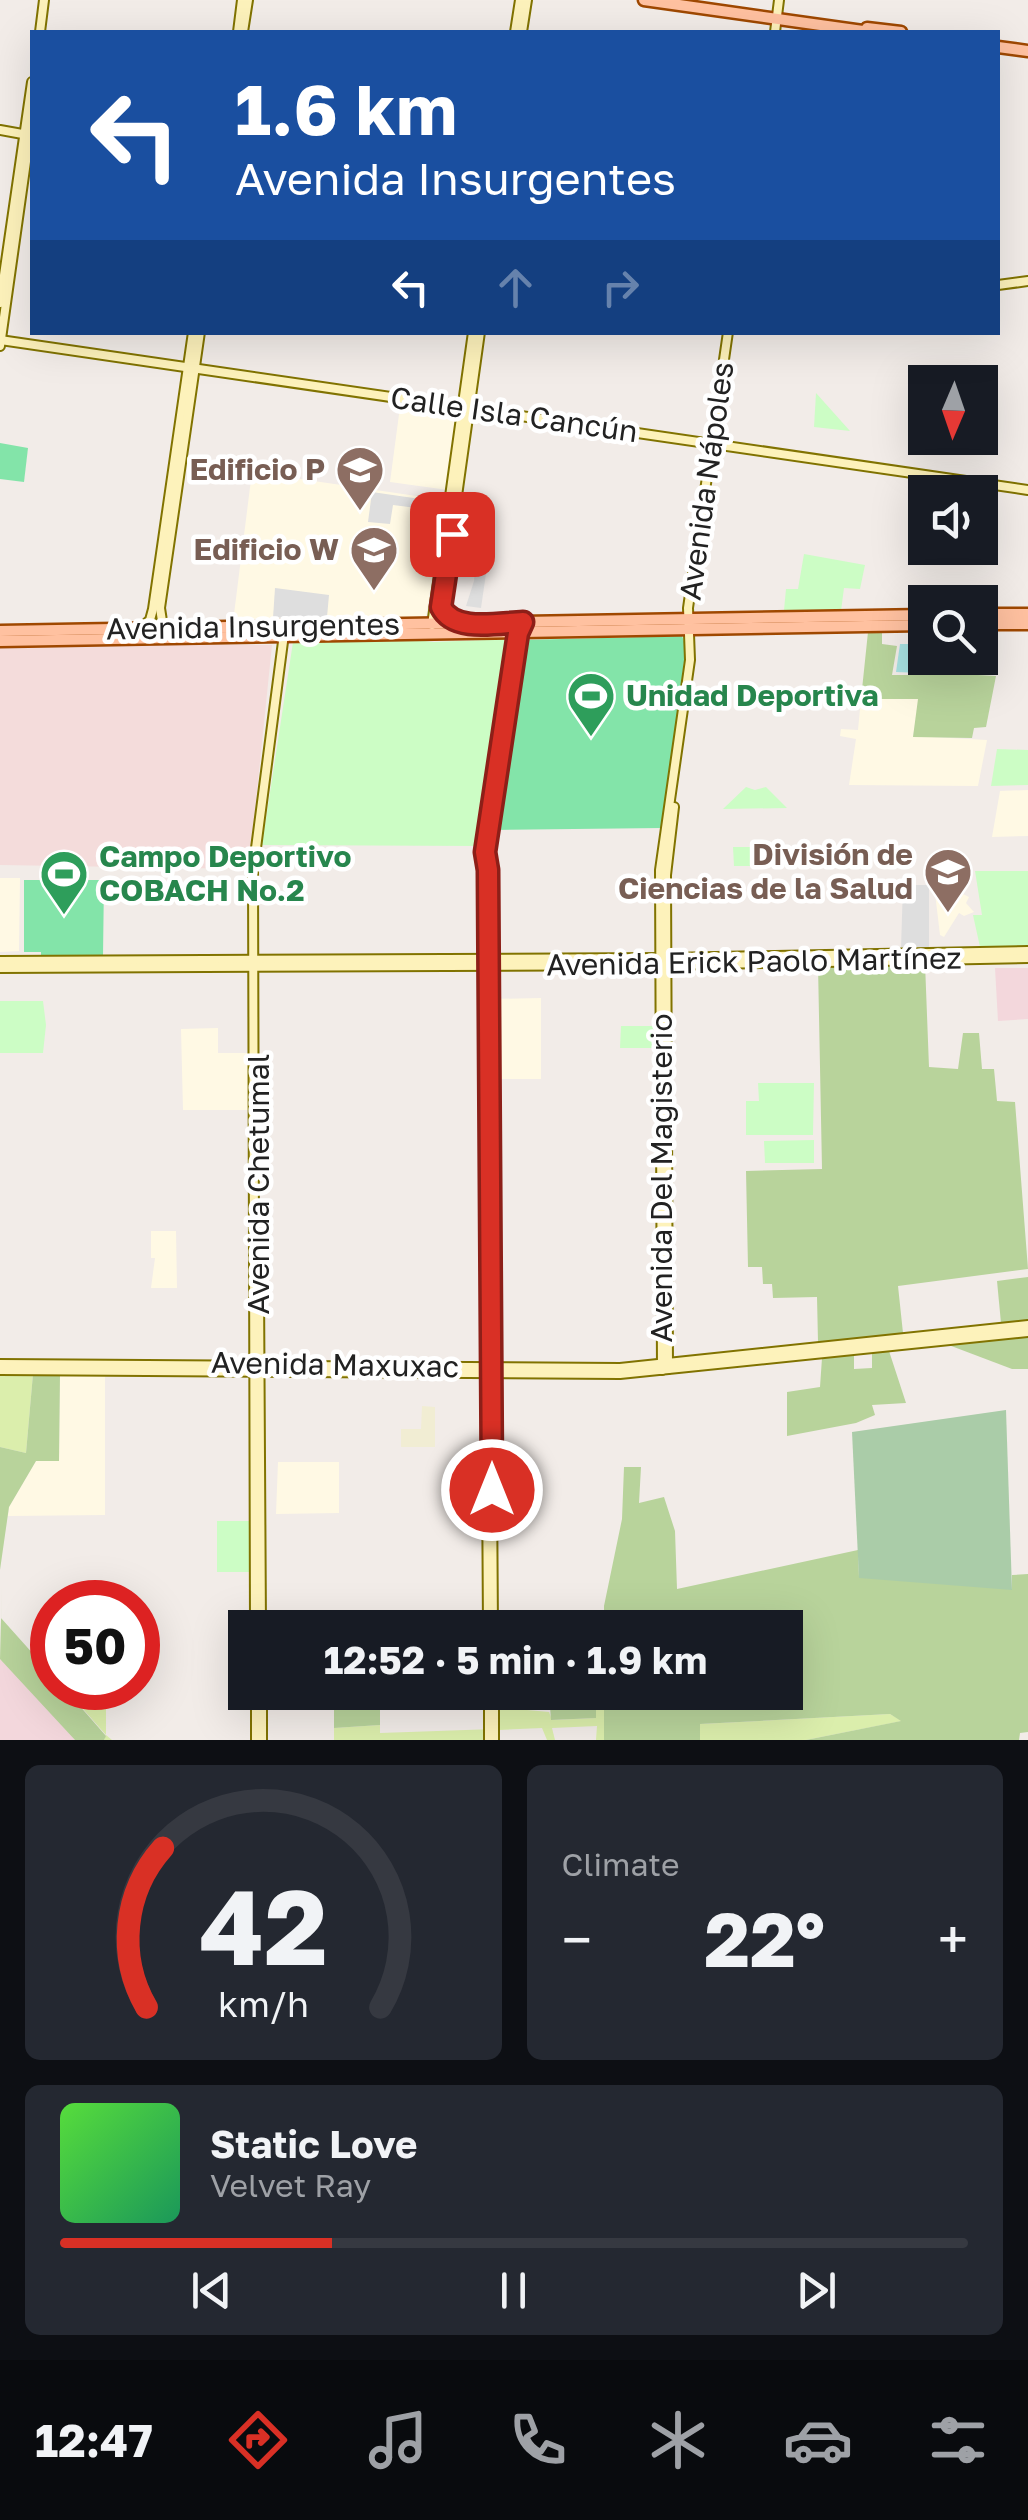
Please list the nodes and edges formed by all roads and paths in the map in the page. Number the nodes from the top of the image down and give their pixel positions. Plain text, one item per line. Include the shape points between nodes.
1 (47, 0) edge
2 (245, 0) edge
3 (523, 0) edge
4 (644, 0) edge
5 (678, 0) edge
6 (777, 0) edge
7 (775, 16) junction
8 (42, 30) edge
9 (240, 30) edge
10 (519, 30) edge
11 (772, 30) edge
12 (858, 30) edge
13 (885, 30) edge
14 (1000, 49) edge
15 (1028, 53) edge
16 (0, 132) edge
17 (29, 137) edge
18 (1028, 279) edge
19 (1000, 283) edge
20 (0, 303) edge
21 (197, 335) edge
22 (476, 335) edge
23 (730, 335) edge
24 (0, 343) edge
25 (191, 370) junction
26 (465, 411) junction
27 (714, 446) junction
28 (1028, 492) edge
29 (437, 609) junction
30 (998, 614) edge
31 (1028, 614) edge
32 (908, 616) edge
33 (798, 622) junction
34 (461, 623) junction
35 (691, 624) junction
36 (998, 624) edge
37 (1028, 624) edge
38 (908, 625) edge
39 (519, 626) junction
40 (412, 628) junction
41 (140, 629) junction
42 (170, 629) junction
43 (436, 629) junction
44 (0, 631) edge
45 (284, 632) junction
46 (197, 633) junction
47 (0, 642) edge
48 (1028, 954) edge
49 (486, 962) junction
50 (664, 962) junction
51 (256, 963) junction
52 (0, 964) edge
53 (1028, 1328) edge
54 (665, 1366) junction
55 (0, 1367) edge
56 (257, 1368) junction
57 (488, 1370) junction
58 (258, 1610) edge
59 (491, 1610) edge
60 (259, 1710) edge
61 (491, 1710) edge
62 (259, 1740) edge
63 (492, 1740) edge

1 - 8 main road
2 - 9 main road
3 - 10 main road
4 - 7 main road
5 - 7 main road
6 - 7 main road
7 - 11 main road
7 - 12 main road
7 - 13 main road
14 - 15 main road
16 - 17 main road
17 - 20 main road
17 - 24 main road
18 - 19 main road
21 - 25 main road
22 - 26 main road
23 - 27 main road, Avenida Nápoles
24 - 25 main road, Calle Isla Cancún
25 - 26 main road, Calle Isla Cancún
25 - 41 main road via 152,616
25 - 42 main road via 160,608
26 - 27 main road, Calle Isla Cancún
26 - 29 main road
27 - 28 main road, Calle Isla Cancún
27 - 35 main road, Avenida Nápoles
29 - 34 main road
29 - 40 main road
29 - 43 main road
30 - 31 main road
32 - 33 main road, Avenida Insurgentes
33 - 35 main road, Avenida Insurgentes
33 - 38 main road, Avenida Insurgentes
34 - 39 main road, Avenida Insurgentes
34 - 43 main road, Avenida Insurgentes
35 - 39 main road, Avenida Insurgentes
35 - 50 main road, Avenida Del Magisterio via 660,870
36 - 37 main road
39 - 43 main road, Avenida Insurgentes
39 - 49 main road via 485,860
40 - 43 main road, Avenida Insurgentes
40 - 45 main road, Avenida Insurgentes
41 - 42 main road, Avenida Insurgentes
41 - 44 main road, Avenida Insurgentes
42 - 46 main road, Avenida Insurgentes
45 - 46 main road, Avenida Insurgentes
45 - 51 main road, Avenida Chetumal via 255,861
46 - 47 main road, Avenida Insurgentes
48 - 50 main road, Avenida Erick Paolo Martínez
49 - 50 main road, Avenida Erick Paolo Martínez
49 - 51 main road, Avenida Erick Paolo Martínez
49 - 57 main road
50 - 54 main road, Avenida Del Magisterio
51 - 52 main road, Avenida Erick Paolo Martínez
51 - 56 main road, Avenida Chetumal
53 - 54 main road, Avenida Maxuxac
54 - 57 main road, Avenida Maxuxac
55 - 56 main road, Avenida Maxuxac
56 - 57 main road, Avenida Maxuxac
56 - 58 main road, Avenida Chetumal
57 - 59 main road
60 - 62 main road
61 - 63 main road

